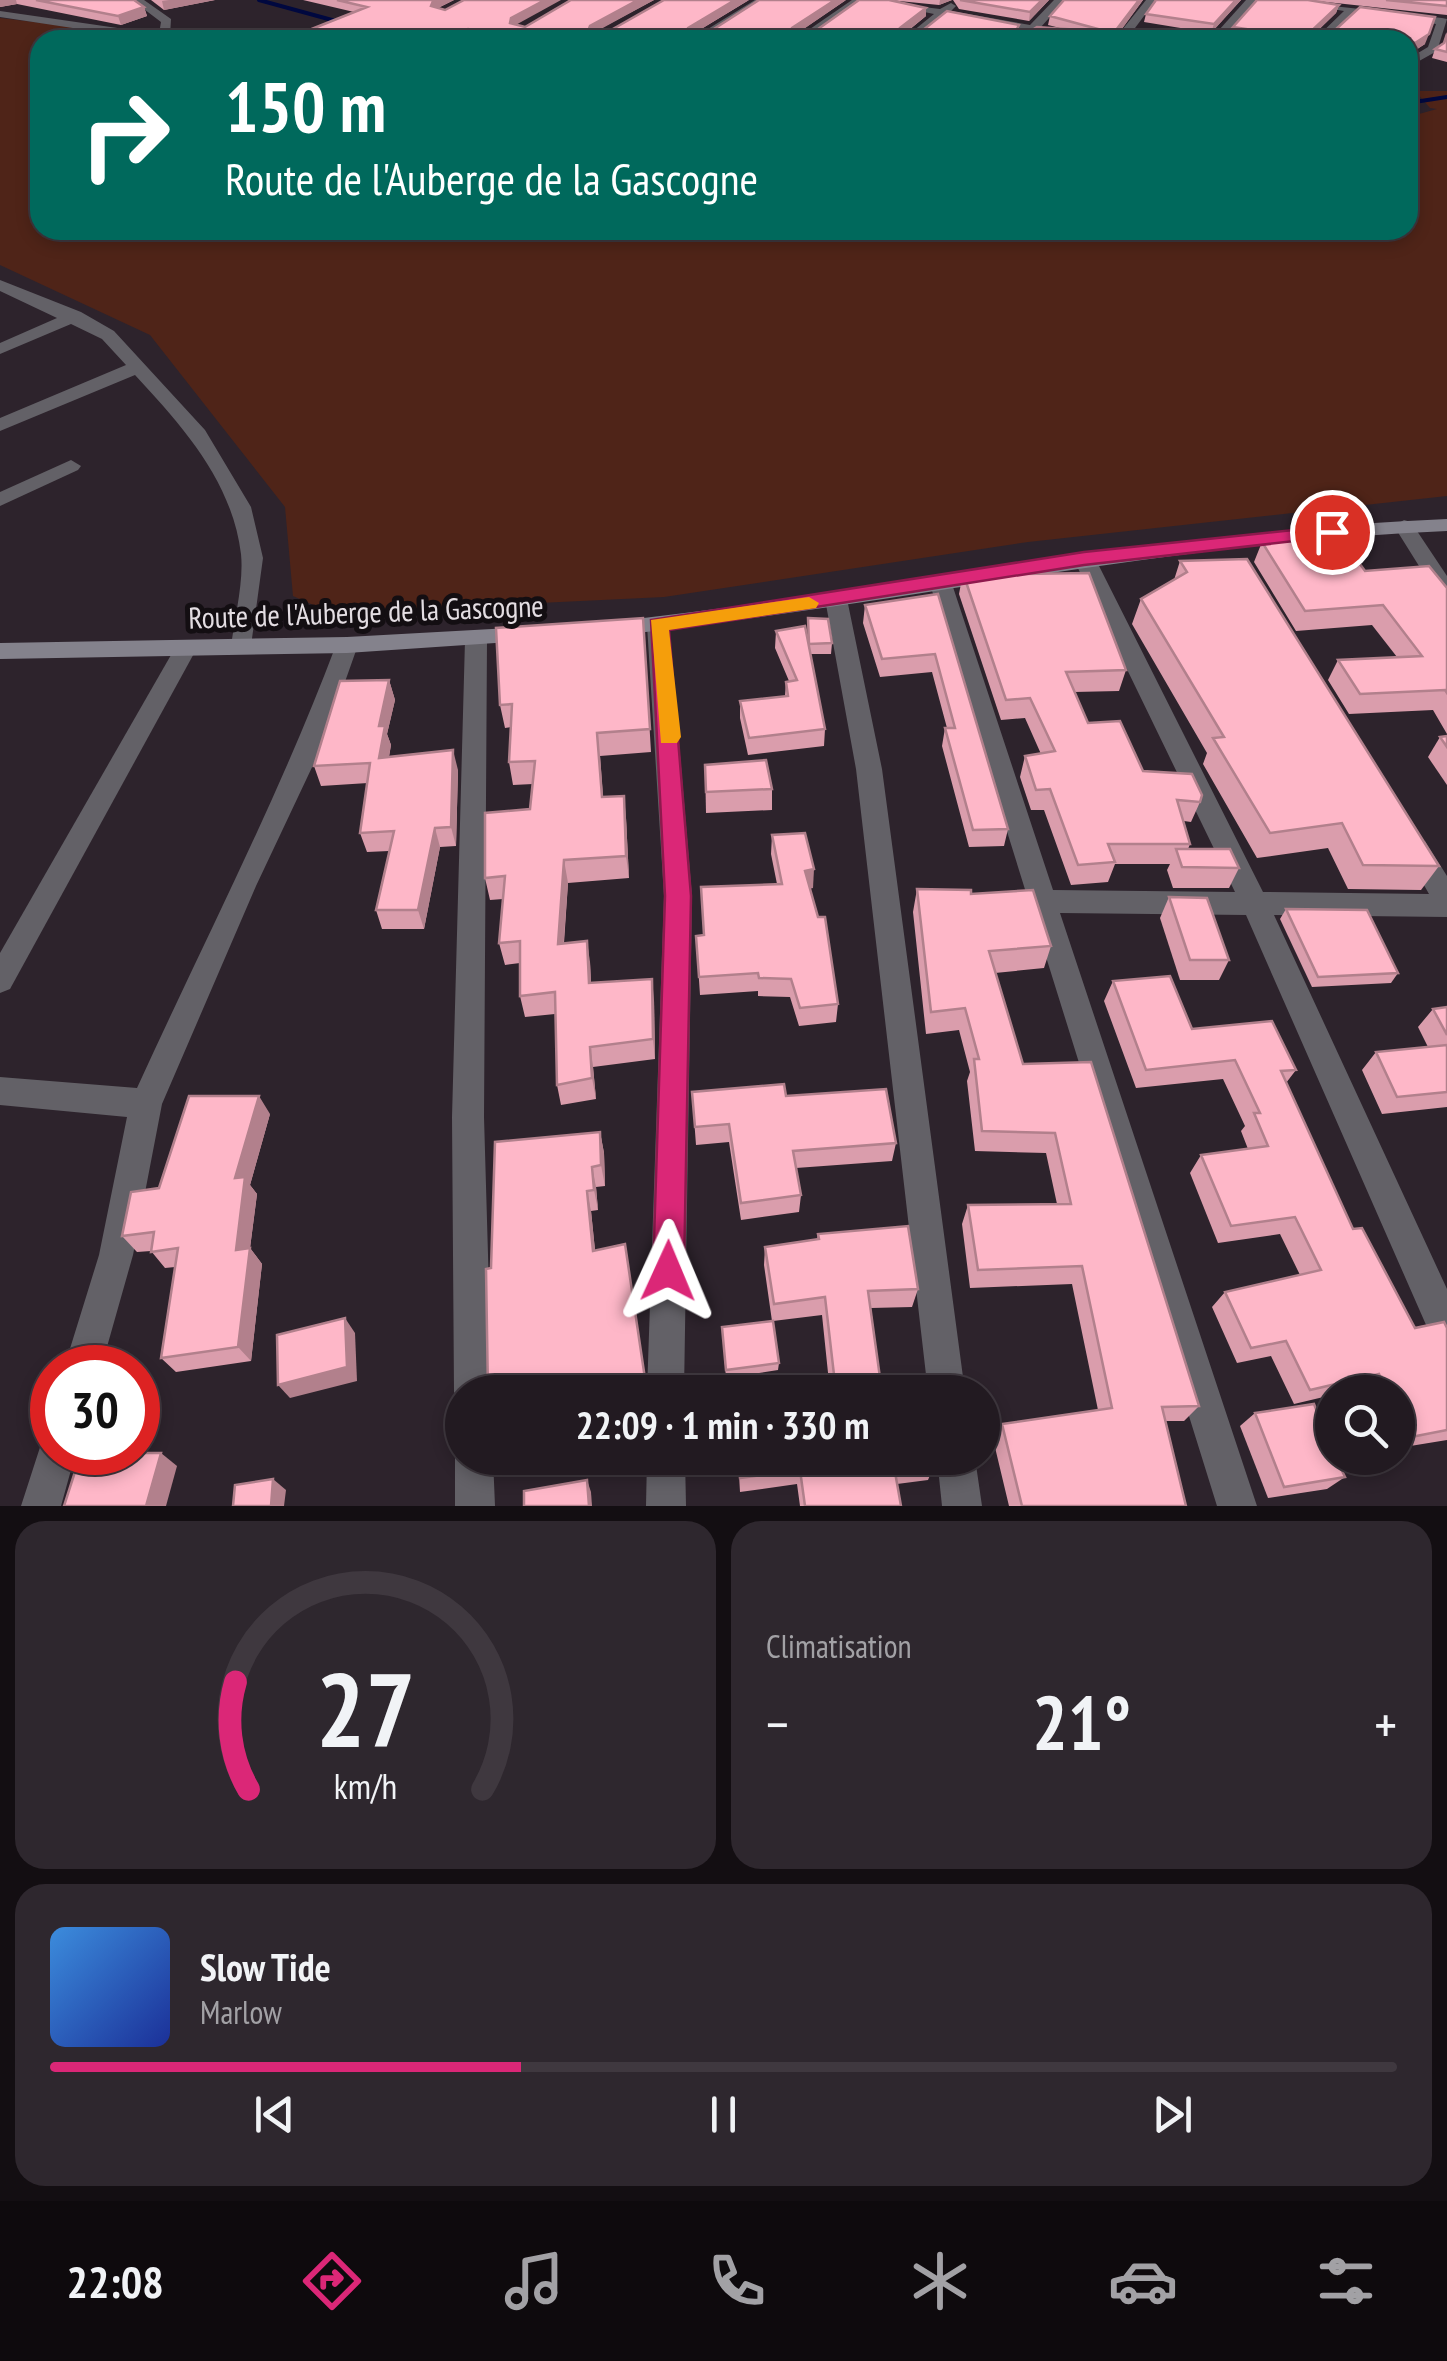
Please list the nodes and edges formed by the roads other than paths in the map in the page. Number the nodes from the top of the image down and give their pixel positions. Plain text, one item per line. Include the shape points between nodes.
1 (137, 0) edge
2 (762, 0) edge
3 (860, 0) edge
4 (871, 0) edge
5 (958, 0) edge
6 (1060, 0) edge
7 (1152, 0) edge
8 (1252, 0) edge
9 (1283, 0) edge
10 (1352, 10) junction
11 (942, 12) junction
12 (0, 14) edge
13 (1444, 21) edge
14 (1033, 29) junction
15 (109, 30) edge
16 (169, 30) edge
17 (712, 30) edge
18 (815, 30) edge
19 (920, 30) edge
20 (1039, 30) edge
21 (1128, 30) edge
22 (1225, 30) edge
23 (1331, 30) edge
24 (1418, 58) edge
25 (0, 285) edge
26 (74, 316) junction
27 (0, 349) edge
28 (140, 366) junction
29 (0, 425) edge
30 (71, 466) dead end
31 (0, 500) edge
32 (1404, 526) junction
33 (1447, 526) edge
34 (1084, 558) junction
35 (940, 581) junction
36 (1447, 593) edge
37 (836, 599) junction
38 (658, 624) junction
39 (586, 631) edge
40 (549, 634) edge
41 (476, 640) junction
42 (347, 646) junction
43 (186, 648) junction
44 (242, 648) junction
45 (0, 652) edge
46 (1398, 819) edge
47 (1046, 901) junction
48 (1253, 901) junction
49 (1447, 903) edge
50 (0, 980) edge
51 (0, 1091) edge
52 (146, 1104) junction
53 (1447, 1330) edge
54 (89, 1345) edge
55 (474, 1375) edge
56 (666, 1375) edge
57 (945, 1375) edge
58 (50, 1475) edge
59 (474, 1475) edge
60 (666, 1475) edge
61 (958, 1475) edge
62 (41, 1506) edge
63 (474, 1506) edge
64 (666, 1506) edge
65 (962, 1506) edge
66 (1238, 1506) edge

1 - 16 street via 167,20
2 - 17 street
3 - 18 street
4 - 11 street
5 - 11 street
6 - 14 street
7 - 21 street
8 - 22 street
9 - 10 street
10 - 13 street
10 - 23 street
11 - 14 street
11 - 19 street
12 - 15 street
13 - 24 street via 1433,49
14 - 20 street
25 - 26 street
26 - 27 street
26 - 28 street via 108,335
28 - 29 street
28 - 44 street via 196,430 241,507 252,558
30 - 31 street
32 - 33 street, Route de l'Auberge de la Gascogne
32 - 34 street, Route de l'Auberge de la Gascogne via 1230,550
32 - 36 street
34 - 35 street, Route de l'Auberge de la Gascogne
34 - 48 street
35 - 37 street, Route de l'Auberge de la Gascogne
35 - 47 street
37 - 38 street, Route de l'Auberge de la Gascogne
37 - 57 street via 869,769
38 - 39 street, Route de l'Auberge de la Gascogne
38 - 56 street via 678,896
40 - 41 street, Route de l'Auberge de la Gascogne
41 - 42 street, Route de l'Auberge de la Gascogne
41 - 55 street via 468,1117
42 - 44 street, Route de l'Auberge de la Gascogne
42 - 52 street via 311,744
43 - 44 street, Route de l'Auberge de la Gascogne
43 - 45 street, Route de l'Auberge de la Gascogne
43 - 50 street
46 - 49 street
47 - 48 street
47 - 66 street
48 - 49 street
48 - 53 street
51 - 52 street
52 - 54 street via 116,1254
58 - 62 street
59 - 63 street
60 - 64 street
61 - 65 street

